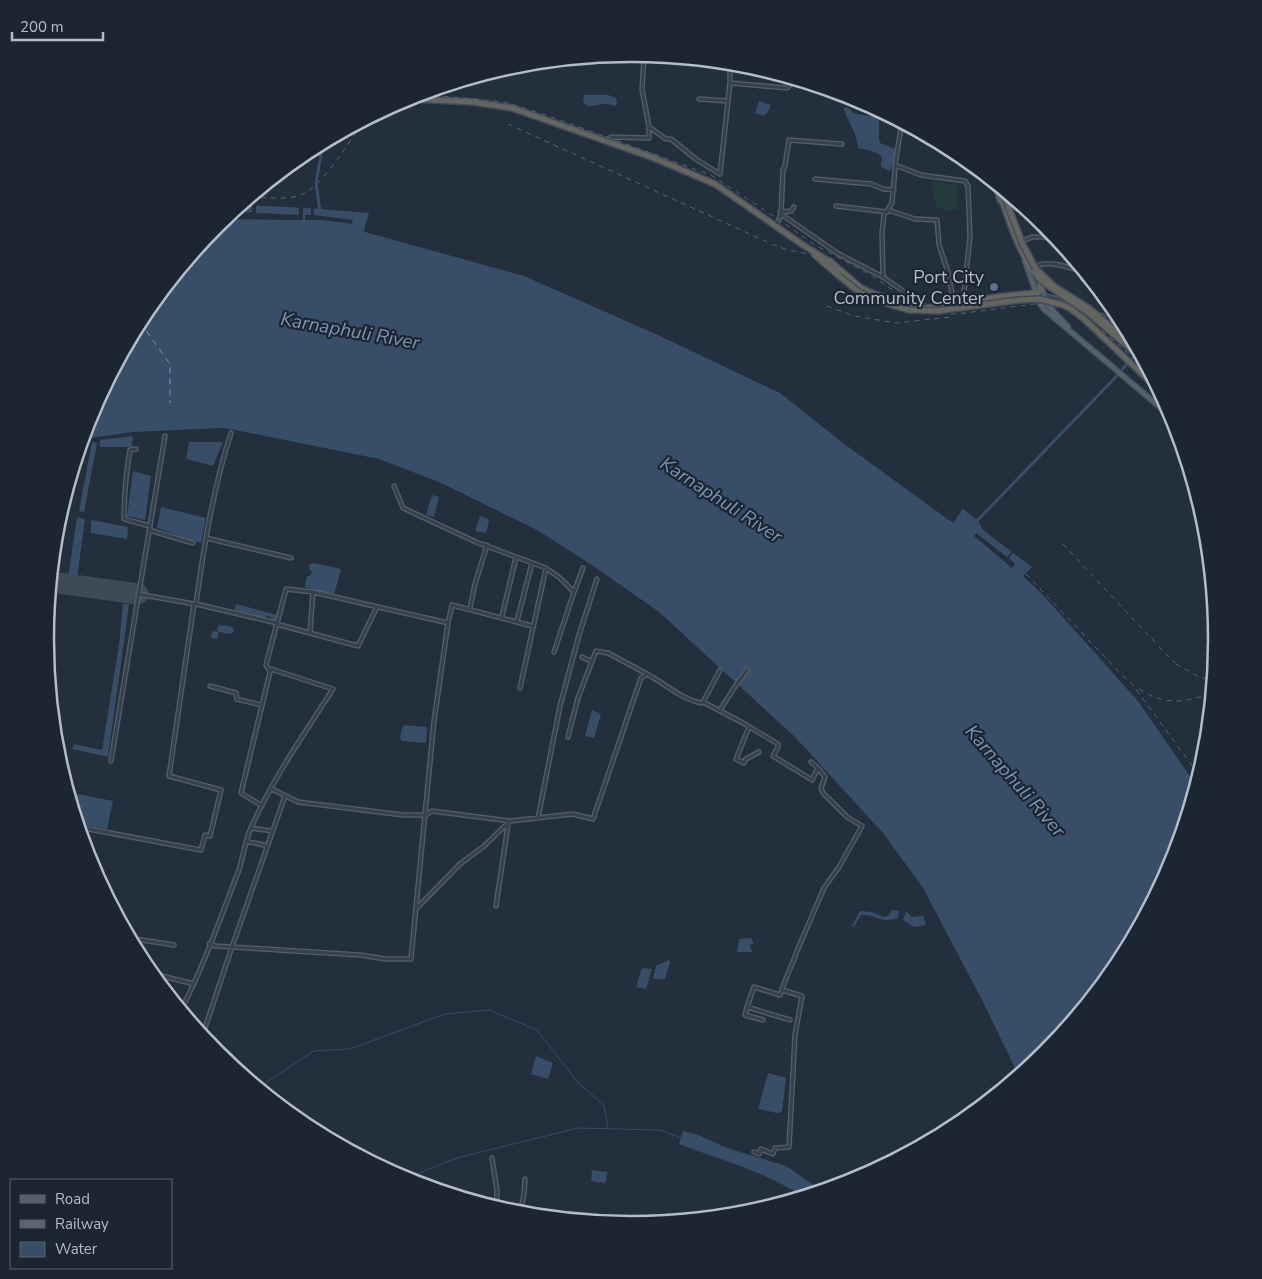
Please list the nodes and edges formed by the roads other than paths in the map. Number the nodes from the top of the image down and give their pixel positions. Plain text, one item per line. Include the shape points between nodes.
1 (644, 62) edge
2 (730, 71) edge
3 (730, 83) junction
4 (790, 85) edge
5 (429, 99) edge
6 (699, 99) dead end
7 (728, 101) junction
8 (649, 127) junction
9 (901, 130) edge
10 (604, 140) junction
11 (842, 144) dead end
12 (896, 165) junction
13 (814, 179) dead end
14 (894, 190) junction
15 (1001, 197) edge
16 (1001, 197) edge
17 (1008, 203) edge
18 (1009, 203) edge
19 (836, 206) dead end
20 (794, 207) dead end
21 (887, 211) junction
22 (781, 213) junction
23 (776, 226) junction
24 (1045, 237) edge
25 (1023, 241) junction
26 (803, 245) junction
27 (1034, 266) junction
28 (1072, 268) edge
29 (883, 277) junction
30 (1040, 286) junction
31 (1036, 293) junction
32 (1043, 294) junction
33 (965, 302) junction
34 (954, 304) junction
35 (928, 308) junction
36 (1111, 320) edge
37 (1076, 335) junction
38 (1123, 338) edge
39 (1129, 347) edge
40 (1145, 377) edge
41 (1158, 405) edge
42 (231, 433) dead end
43 (166, 436) dead end
44 (136, 449) dead end
45 (394, 486) dead end
46 (150, 528) junction
47 (206, 538) junction
48 (193, 543) dead end
49 (487, 545) junction
50 (516, 557) junction
51 (291, 558) dead end
52 (532, 563) junction
53 (546, 568) junction
54 (583, 568) dead end
55 (597, 579) dead end
56 (313, 592) junction
57 (574, 592) junction
58 (138, 594) junction
59 (195, 604) junction
60 (377, 607) junction
61 (470, 608) junction
62 (502, 616) junction
63 (517, 621) junction
64 (276, 623) junction
65 (448, 623) junction
66 (532, 626) junction
67 (310, 634) junction
68 (554, 652) dead end
69 (582, 657) dead end
70 (591, 661) junction
71 (720, 670) dead end
72 (748, 670) dead end
73 (270, 672) junction
74 (647, 674) junction
75 (210, 686) dead end
76 (520, 688) dead end
77 (703, 702) junction
78 (261, 705) junction
79 (720, 710) junction
80 (749, 726) junction
81 (568, 737) dead end
82 (759, 752) dead end
83 (111, 761) dead end
84 (811, 762) dead end
85 (818, 768) junction
86 (272, 789) junction
87 (285, 796) junction
88 (262, 806) junction
89 (426, 815) junction
90 (538, 818) junction
91 (509, 822) junction
92 (85, 828) edge
93 (251, 828) junction
94 (272, 831) junction
95 (246, 841) junction
96 (268, 846) junction
97 (496, 906) dead end
98 (416, 910) junction
99 (138, 939) edge
100 (209, 944) junction
101 (174, 945) dead end
102 (232, 947) junction
103 (162, 976) edge
104 (194, 984) junction
105 (782, 990) junction
106 (184, 1004) edge
107 (747, 1007) junction
108 (763, 1020) dead end
109 (790, 1020) dead end
110 (205, 1028) edge
111 (754, 1152) dead end
112 (492, 1158) dead end
113 (525, 1179) dead end
114 (496, 1200) edge
115 (521, 1207) edge

1 - 8 street via 642,89
2 - 3 street
3 - 4 street via 787,88
3 - 7 street
5 - 10 highway via 512,108
6 - 7 street
7 - 8 street via 720,174
8 - 10 street via 649,138 612,137
9 - 12 street
10 - 23 highway via 714,184
11 - 22 street via 789,140 783,170
12 - 14 street
12 - 33 street via 921,176 964,181 968,186 970,237
13 - 14 street via 871,184
14 - 21 street
15 - 39 highway, bridge via 1020,247 1034,272
16 - 31 main road
17 - 38 highway, bridge via 1023,245 1036,269
18 - 25 main road
19 - 21 street
20 - 22 street
21 - 29 street via 882,233
21 - 34 street via 915,219 937,220 939,245
22 - 23 street
22 - 29 street via 837,253
23 - 26 highway
24 - 25 street
25 - 27 main road
26 - 35 highway via 832,263 861,288 916,308
26 - 40 highway, bridge via 859,292 909,310 937,311 1032,298 1071,308
27 - 28 street via 1045,264
27 - 30 main road
29 - 35 street
30 - 31 highway
30 - 32 main road
31 - 33 highway
31 - 37 main road via 1045,310
32 - 36 street
32 - 37 main road via 1048,306
33 - 34 highway
34 - 35 highway
37 - 41 main road
42 - 47 street via 219,469
43 - 46 street
44 - 46 street via 130,450 124,490 124,519
45 - 49 street via 403,508
46 - 48 street
46 - 58 street
47 - 51 street
47 - 59 street
49 - 50 street
49 - 61 street
50 - 52 street
50 - 62 street
52 - 53 street
52 - 63 street
53 - 57 street
53 - 66 street
54 - 57 street
55 - 90 street via 560,706
56 - 60 street
56 - 64 street via 286,589
56 - 67 street
57 - 68 street
58 - 59 street
58 - 83 street
59 - 64 street
59 - 92 street via 168,776 221,790 210,836 205,835 201,850
60 - 65 street
60 - 67 street via 358,646
61 - 62 street
61 - 65 street via 452,604
62 - 63 street
63 - 66 street
64 - 67 street
64 - 73 street via 266,665
65 - 89 street via 434,721
66 - 76 street
69 - 70 street
70 - 74 street via 596,651 608,653
70 - 81 street
71 - 77 street
72 - 79 street
73 - 78 street
73 - 86 street via 271,668 333,689
74 - 77 street via 694,702
74 - 90 street via 641,678 594,819 572,814
75 - 78 street via 236,694 237,699
77 - 79 street
78 - 88 street via 241,792
79 - 80 street
80 - 82 street via 736,759 744,763
80 - 85 street via 778,744 773,756 796,771 812,780
84 - 85 street
85 - 105 street via 825,777 821,788 823,793 847,817 862,826 824,888
86 - 87 street
86 - 88 street
87 - 89 street via 298,802
87 - 94 street
88 - 93 street
89 - 91 street via 432,811
89 - 98 street
90 - 91 street
91 - 97 street
91 - 98 street via 460,864
93 - 94 street
93 - 95 street
94 - 96 street
95 - 96 street
95 - 100 street via 239,868
96 - 102 street
98 - 102 street via 411,959
99 - 101 street
100 - 102 street
100 - 104 street
102 - 110 street
103 - 104 street
104 - 106 street
105 - 107 street via 780,995 754,987
105 - 111 street via 802,996 795,1035 789,1148 775,1148 773,1154 761,1149 760,1154
107 - 108 street via 745,1015
107 - 109 street
112 - 114 street
113 - 115 street

